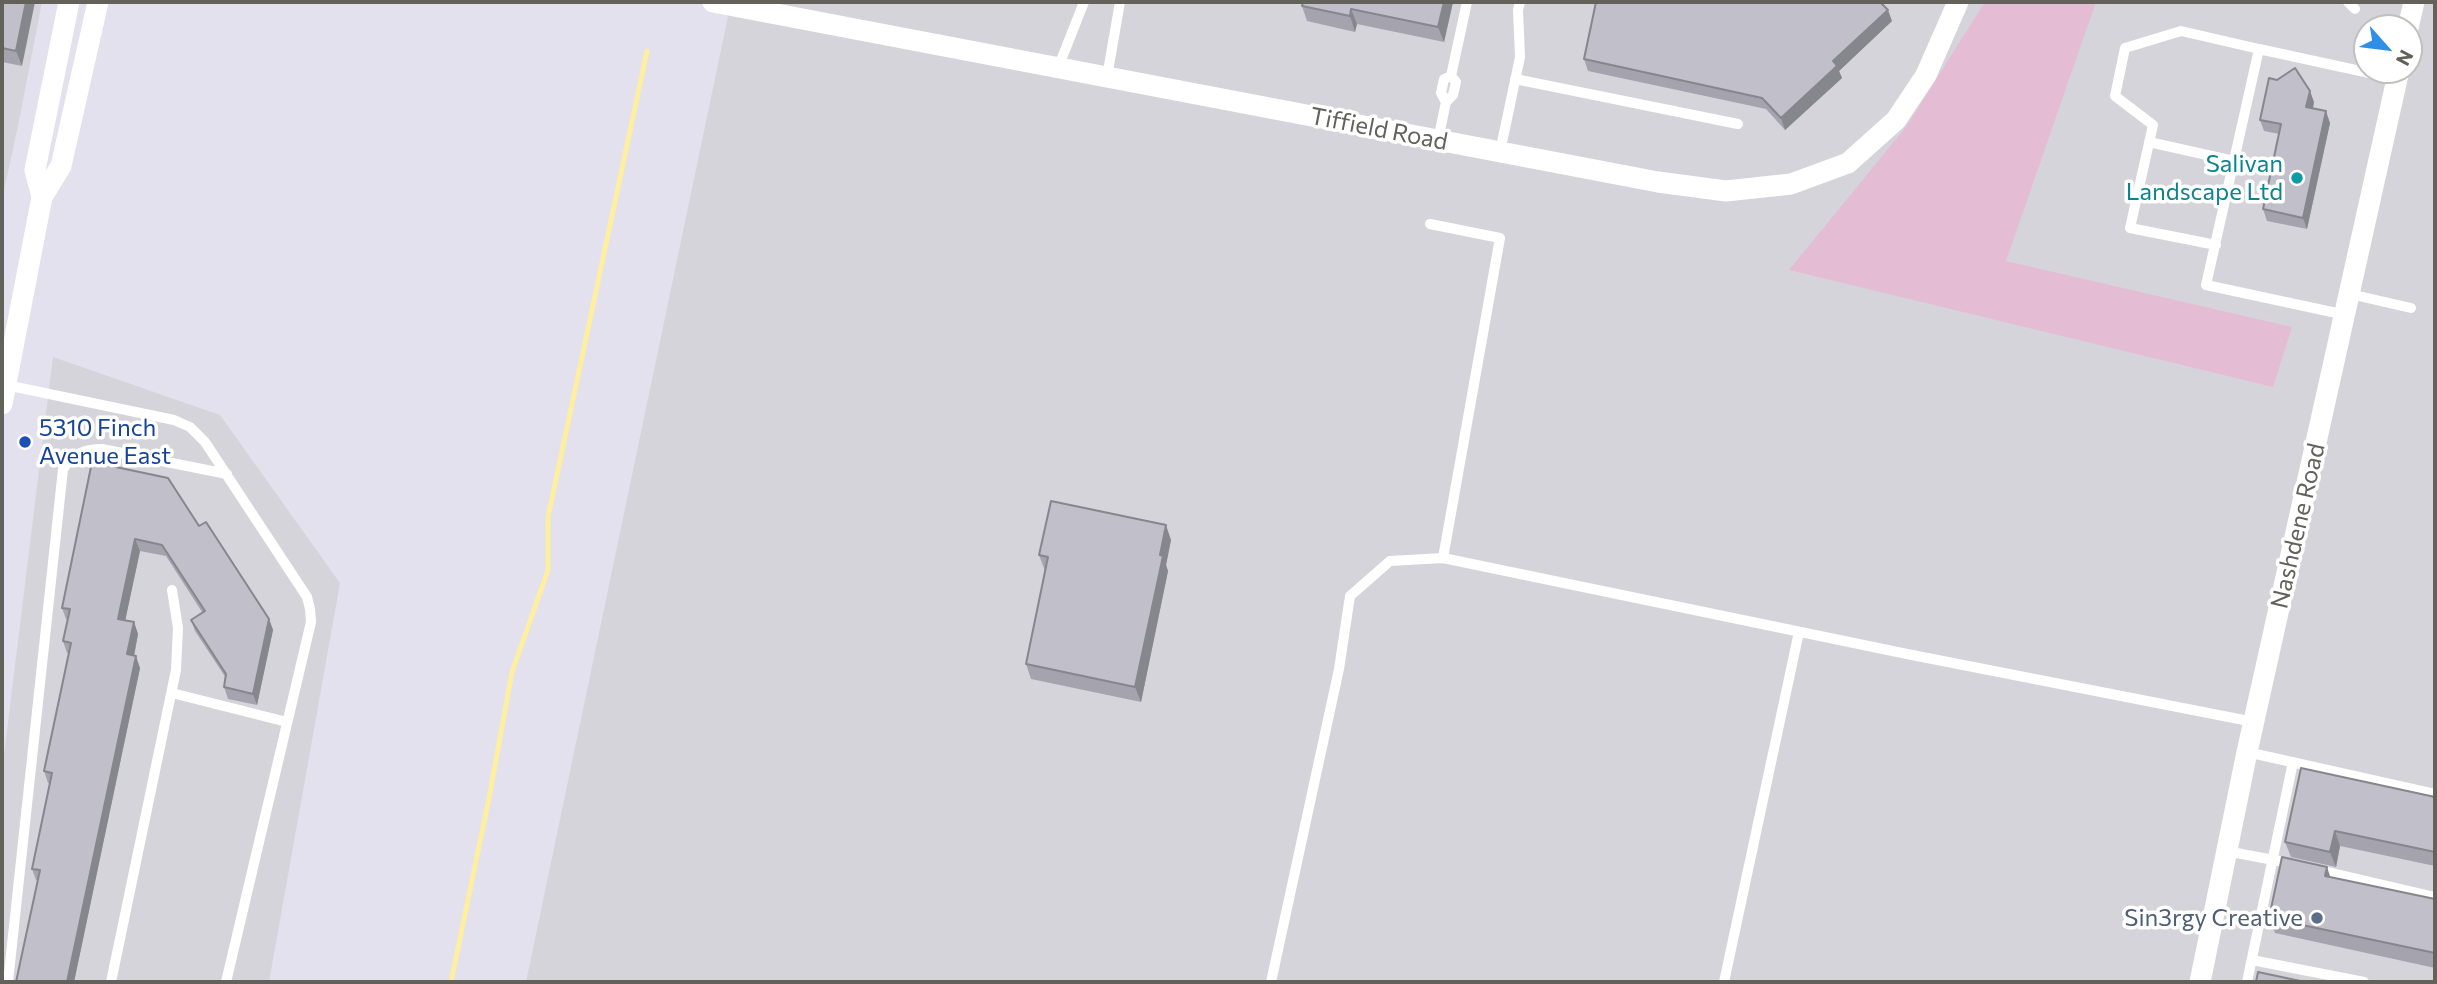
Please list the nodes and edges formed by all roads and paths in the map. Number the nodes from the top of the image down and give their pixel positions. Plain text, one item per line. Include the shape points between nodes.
1 (69, 2) edge
2 (98, 2) edge
3 (713, 2) edge
4 (1084, 2) edge
5 (1120, 2) edge
6 (1467, 2) edge
7 (1520, 2) edge
8 (1958, 2) edge
9 (747, 5) edge
10 (2259, 49) junction
11 (2353, 67) edge
12 (1058, 68) junction
13 (1107, 77) junction
14 (1515, 79) junction
15 (2396, 84) edge
16 (1738, 124) dead end
17 (1438, 140) junction
18 (2149, 142) junction
19 (1500, 152) junction
20 (2234, 161) junction
21 (42, 197) junction
22 (1430, 224) dead end
23 (2216, 245) junction
24 (2348, 304) junction
25 (2411, 308) dead end
26 (4, 395) edge
27 (228, 474) junction
28 (1443, 558) junction
29 (172, 590) dead end
30 (1799, 632) junction
31 (172, 693) junction
32 (287, 722) junction
33 (2254, 722) junction
34 (2247, 752) junction
35 (2293, 762) junction
36 (2435, 794) edge
37 (2226, 851) junction
38 (2273, 860) junction
39 (2287, 863) edge
40 (2300, 866) edge
41 (2435, 897) edge
42 (2252, 960) junction
43 (8, 982) edge
44 (111, 982) edge
45 (226, 982) edge
46 (1272, 982) edge
47 (1724, 982) edge
48 (2200, 982) edge
49 (2247, 982) edge
50 (2364, 982) edge

1 - 21 street via 35,170
2 - 21 street via 61,166
3 - 9 street, Tiffield Road
4 - 12 lane
5 - 13 lane
6 - 17 lane via 1451,76 1444,79 1441,93 1446,102
7 - 14 lane via 1520,57
8 - 19 street, Tiffield Road via 1926,75 1896,120 1848,163 1791,184 1727,191
9 - 12 street, Tiffield Road
10 - 11 lane
10 - 18 lane via 2181,31 2125,48 2115,96 2153,125
10 - 20 lane
12 - 13 street, Tiffield Road
13 - 17 street, Tiffield Road
14 - 16 lane
14 - 19 lane
15 - 24 street, Nashdene Road
17 - 19 street, Tiffield Road
18 - 20 lane
18 - 23 lane via 2130,228
20 - 23 lane
21 - 26 street
22 - 28 lane via 1500,238
23 - 24 lane via 2206,285
24 - 25 lane
24 - 33 street, Nashdene Road
26 - 27 lane via 174,420 190,427
27 - 32 lane via 307,597 310,609 311,622
27 - 43 lane via 102,449 86,449 72,456 63,469
28 - 30 lane
28 - 46 lane via 1390,561 1350,596
29 - 31 lane via 178,628
30 - 33 lane
30 - 47 lane
31 - 32 lane
31 - 44 lane
32 - 45 lane
33 - 34 street, Nashdene Road
34 - 35 lane
34 - 37 street, Nashdene Road
35 - 36 lane
35 - 38 lane
37 - 38 lane
37 - 48 street, Nashdene Road
38 - 39 lane
38 - 42 lane
40 - 41 lane
42 - 49 lane
42 - 50 lane

